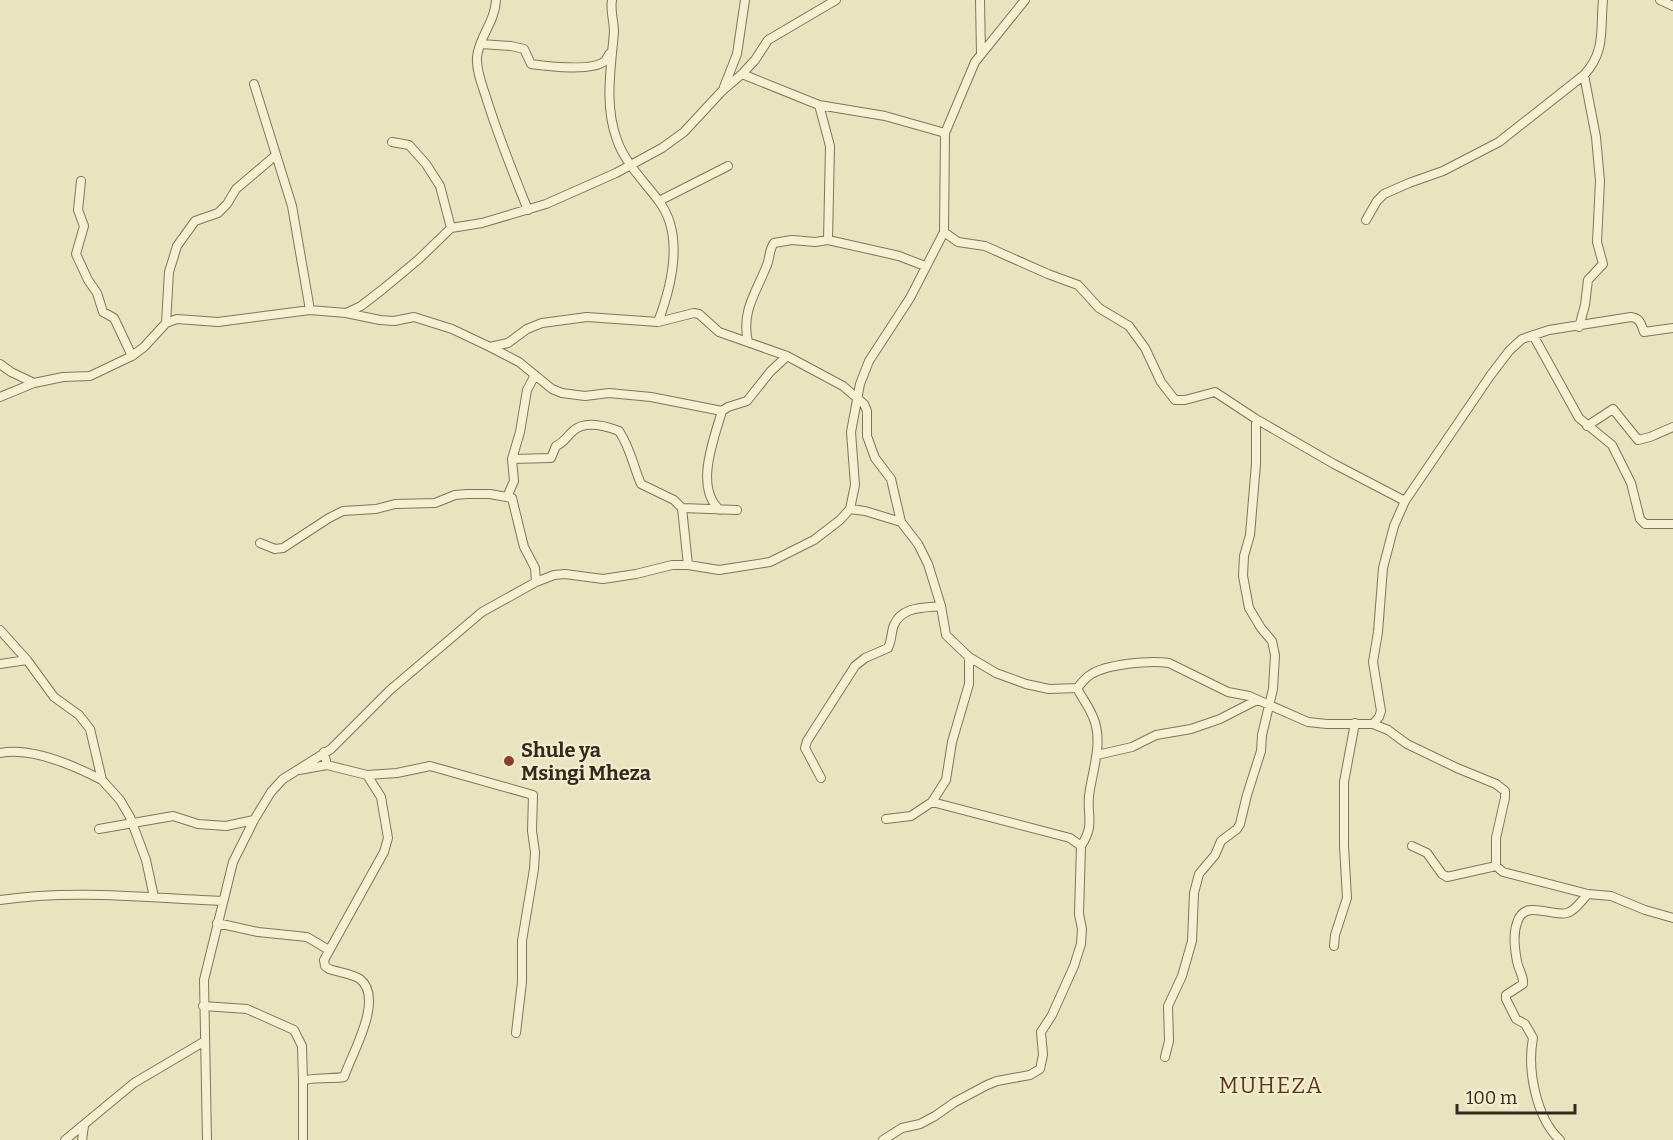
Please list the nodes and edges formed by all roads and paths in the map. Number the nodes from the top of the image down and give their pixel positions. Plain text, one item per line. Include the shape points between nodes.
1 (496, 0) edge
2 (612, 0) edge
3 (745, 0) edge
4 (819, 0) edge
5 (980, 0) edge
6 (1025, 0) edge
7 (1603, 0) edge
8 (1660, 0) edge
9 (833, 1) edge
10 (1673, 6) edge
11 (481, 44) junction
12 (611, 51) junction
13 (981, 54) junction
14 (742, 74) junction
15 (1584, 75) junction
16 (254, 84) dead end
17 (722, 91) junction
18 (819, 105) junction
19 (945, 133) junction
20 (393, 142) dead end
21 (276, 155) junction
22 (631, 164) junction
23 (728, 166) dead end
24 (81, 182) dead end
25 (659, 201) junction
26 (528, 210) junction
27 (1366, 220) dead end
28 (451, 228) junction
29 (944, 232) junction
30 (828, 240) junction
31 (925, 266) junction
32 (310, 310) junction
33 (346, 313) junction
34 (658, 322) junction
35 (166, 323) junction
36 (1579, 327) junction
37 (1673, 328) edge
38 (1533, 335) junction
39 (748, 342) junction
40 (508, 343) junction
41 (490, 346) junction
42 (502, 354) junction
43 (132, 356) junction
44 (787, 356) junction
45 (0, 364) edge
46 (535, 375) junction
47 (34, 383) junction
48 (0, 397) edge
49 (859, 399) junction
50 (722, 411) junction
51 (1256, 420) junction
52 (1587, 426) junction
53 (1673, 427) edge
54 (512, 459) junction
55 (507, 496) junction
56 (1405, 501) junction
57 (682, 508) junction
58 (850, 509) junction
59 (720, 510) junction
60 (737, 510) dead end
61 (901, 522) junction
62 (1673, 524) edge
63 (260, 543) dead end
64 (688, 565) junction
65 (536, 582) junction
66 (941, 606) junction
67 (0, 630) edge
68 (969, 657) junction
69 (27, 660) junction
70 (0, 664) edge
71 (1077, 688) junction
72 (1257, 700) junction
73 (1269, 706) junction
74 (1355, 723) junction
75 (1372, 724) junction
76 (324, 752) junction
77 (0, 753) edge
78 (1097, 755) junction
79 (327, 765) junction
80 (294, 771) junction
81 (367, 775) junction
82 (821, 778) dead end
83 (102, 780) junction
84 (932, 802) junction
85 (886, 819) dead end
86 (254, 820) junction
87 (132, 824) junction
88 (99, 829) dead end
89 (1081, 846) junction
90 (1412, 846) dead end
91 (1496, 866) junction
92 (1588, 894) junction
93 (154, 897) junction
94 (3, 899) edge
95 (223, 901) junction
96 (0, 906) edge
97 (1672, 916) edge
98 (217, 923) junction
99 (1334, 946) dead end
100 (329, 950) junction
101 (203, 1006) junction
102 (516, 1033) dead end
103 (205, 1041) junction
104 (1165, 1058) dead end
105 (303, 1081) junction
106 (84, 1126) junction
107 (65, 1140) edge
108 (82, 1140) edge
109 (207, 1140) edge
110 (303, 1140) edge
111 (883, 1140) edge
112 (1560, 1140) edge

1 - 11 street
2 - 12 street
3 - 17 street via 737,54
4 - 9 street
5 - 13 street
6 - 13 street
7 - 15 street via 1598,54
8 - 10 street
9 - 14 street via 768,40
11 - 12 street via 524,49 531,64 571,68 599,64
11 - 26 street via 477,60 480,80
12 - 22 street via 612,122 617,142
13 - 19 street
14 - 17 street
14 - 18 street
15 - 27 street via 1499,142 1443,171 1384,194
15 - 36 street via 1596,137 1600,181 1597,242 1604,264 1588,280
16 - 21 street
17 - 22 street via 684,132
18 - 19 street via 885,116
18 - 30 street via 830,146
19 - 29 street
20 - 28 street via 408,145 426,164 440,186
21 - 32 street via 292,206
21 - 35 street via 236,189 218,213 195,221 177,246 169,272
22 - 25 street
22 - 26 street
23 - 25 street
24 - 43 street via 78,210 84,226 76,254 103,312 114,318
25 - 34 street via 671,225 673,272
26 - 28 street
28 - 33 street via 383,289
29 - 31 street
29 - 51 street via 958,242 986,246 1078,285 1100,308 1129,326 1175,400 1215,392
30 - 31 street
30 - 39 street via 779,241 771,246 769,262 746,312
31 - 49 street via 910,298 869,361
32 - 33 street
32 - 35 street via 218,322 177,319
33 - 41 street via 394,321 414,317
34 - 39 street via 699,314 720,332
34 - 40 street via 587,317 542,323
35 - 43 street
36 - 37 street via 1631,317 1640,321 1644,332
36 - 38 street
38 - 52 street
38 - 56 street via 1522,339 1503,360
39 - 44 street
40 - 41 street
40 - 42 street
41 - 42 street
42 - 46 street
43 - 47 street via 90,376
44 - 49 street
44 - 50 street via 747,401
45 - 47 street
46 - 50 street via 562,393 651,397
46 - 54 street via 527,390
47 - 48 street
49 - 58 street via 852,432 855,485
49 - 61 street via 867,411 867,436 875,458 891,479
50 - 59 street via 707,461 710,500
51 - 56 street
51 - 73 street via 1256,464 1243,576 1249,608 1272,641 1275,655
52 - 53 street via 1613,409 1638,440
52 - 62 street via 1612,445 1631,483 1640,519 1645,524
54 - 55 street via 514,481
54 - 57 street via 551,458 556,446 580,426 612,428 621,433 641,484
55 - 63 street via 455,495 435,503 343,512 283,548 268,548
55 - 65 street via 512,498 524,547 536,568
56 - 75 street via 1383,568 1373,662 1380,711
57 - 59 street
57 - 64 street
58 - 61 street
58 - 64 street via 814,540 770,561 719,570
59 - 60 street
61 - 66 street via 928,564
64 - 65 street via 603,579 554,575
65 - 76 street via 482,612
66 - 68 street via 945,635
66 - 82 street via 912,609 899,617 888,648 855,666 807,741 806,748
67 - 69 street
68 - 71 street via 1026,684 1049,689
68 - 84 street via 969,684 952,742 946,780
69 - 70 street
69 - 83 street via 54,696 90,729
71 - 72 street via 1103,668 1159,662 1169,663 1228,692
71 - 78 street via 1094,719
72 - 73 street
72 - 78 street via 1191,729 1156,735 1131,747
73 - 74 street via 1308,722
73 - 104 street via 1240,824 1221,841 1196,884 1192,941 1168,1006 1169,1041
74 - 75 street
74 - 99 street via 1344,782 1347,898
75 - 91 street via 1505,791 1496,838
76 - 79 street
76 - 80 street
77 - 83 street via 50,758
78 - 89 street via 1089,798 1091,824
79 - 80 street
79 - 81 street
80 - 86 street via 272,792
81 - 100 street via 381,797 388,838
81 - 102 street via 430,766 533,795 534,869 522,941
83 - 87 street via 120,800
84 - 85 street via 911,816
84 - 89 street via 1070,838
86 - 87 street via 198,824 172,816
86 - 95 street via 233,862
87 - 88 street
87 - 93 street via 146,860
89 - 111 street via 1081,944 1041,1032 1040,1069 987,1085 928,1120 902,1128
90 - 91 street via 1427,853 1447,877
91 - 92 street via 1503,872
92 - 97 street via 1611,896
92 - 112 street via 1564,914 1539,910 1523,913 1517,923 1515,942 1524,981 1506,995 1516,1019 1525,1024 1533,1038 1535,1097 1553,1134
93 - 94 street via 77,893
93 - 95 street
94 - 96 street
95 - 98 street
98 - 100 street via 307,937
98 - 101 street via 204,980
100 - 105 street via 325,966 360,979 367,988 366,1023 344,1077
101 - 103 street
101 - 105 street via 247,1009 294,1030 302,1046
103 - 106 street via 134,1083
103 - 109 street
105 - 110 street
106 - 107 street
106 - 108 street

